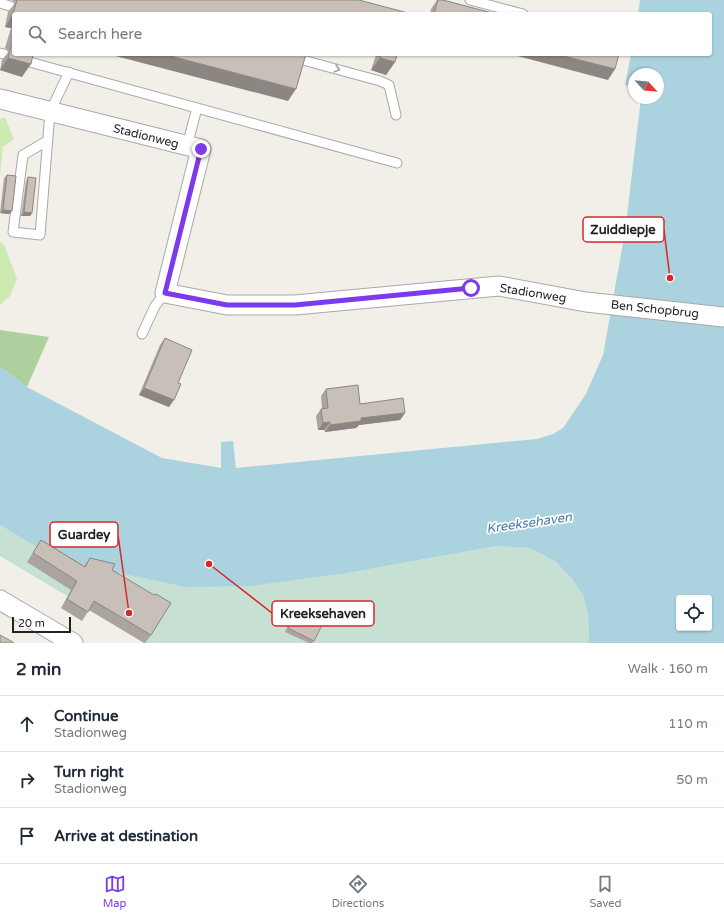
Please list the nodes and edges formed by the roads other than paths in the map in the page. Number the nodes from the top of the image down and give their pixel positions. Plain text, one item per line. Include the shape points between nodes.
1 (470, 0) edge
2 (0, 3) edge
3 (10, 6) dead end
4 (516, 12) edge
5 (299, 59) edge
6 (26, 61) edge
7 (69, 72) junction
8 (0, 98) edge
9 (197, 108) junction
10 (50, 112) junction
11 (396, 114) dead end
12 (47, 142) junction
13 (187, 146) junction
14 (397, 163) dead end
15 (165, 293) junction
16 (586, 302) joint
17 (724, 317) edge
18 (142, 334) dead end
19 (0, 600) edge
20 (73, 643) edge

1 - 4 lane
2 - 3 lane
5 -> 11 lane via 389,85
6 - 7 lane
7 - 9 lane
7 - 10 lane
8 - 10 street, Stadionweg
9 - 13 lane
9 - 14 lane
10 - 12 lane
10 - 13 street, Stadionweg
12 - 12 lane via 40,235 14,232 23,155
13 - 15 street, Stadionweg via 201,149
15 - 16 street, Stadionweg via 227,305 295,305 499,286
15 - 18 lane via 155,306
16 - 17 street, Ben Schopbrug
19 - 20 street

